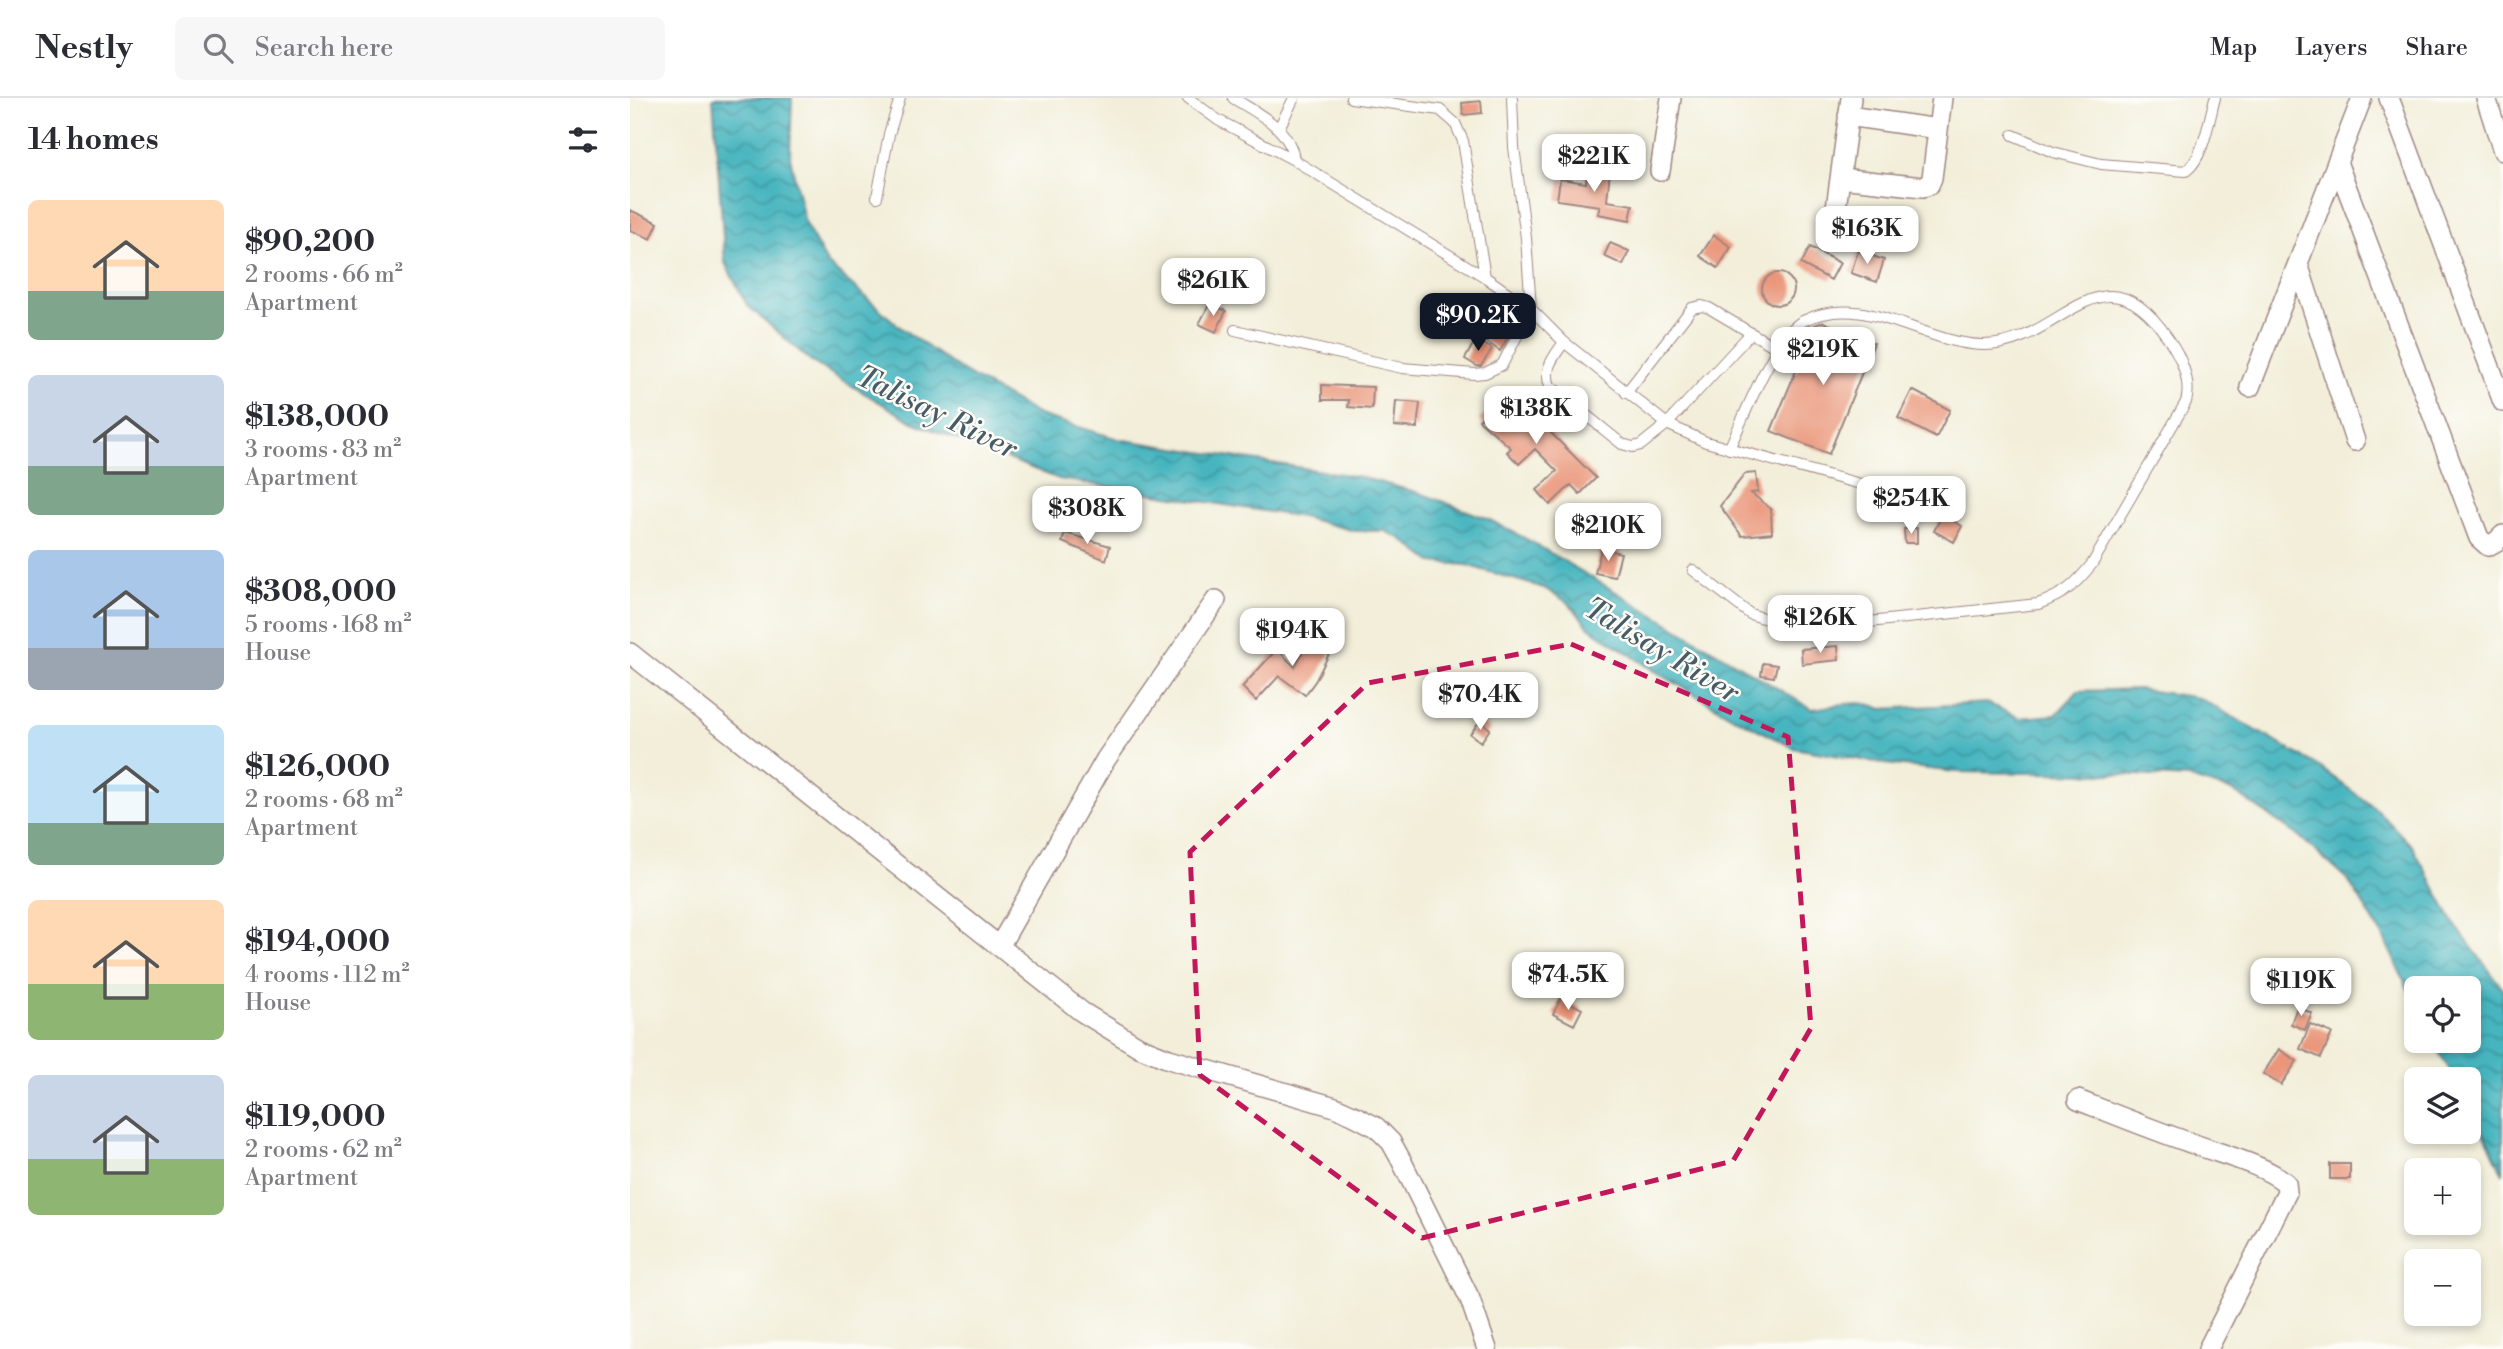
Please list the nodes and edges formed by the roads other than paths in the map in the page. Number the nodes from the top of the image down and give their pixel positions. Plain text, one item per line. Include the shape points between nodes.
1 (900, 98) edge
2 (1188, 98) edge
3 (1233, 98) edge
4 (1294, 98) edge
5 (1351, 98) edge
6 (1512, 98) edge
7 (1671, 98) edge
8 (1942, 98) edge
9 (2215, 98) edge
10 (2362, 98) edge
11 (2389, 98) edge
12 (2486, 98) edge
13 (1850, 107) edge
14 (1279, 128) junction
15 (1938, 129) junction
16 (2013, 135) dead end
17 (2503, 151) edge
18 (1294, 160) junction
19 (2337, 162) junction
20 (1660, 171) dead end
21 (1840, 178) junction
22 (877, 197) dead end
23 (1836, 208) dead end
24 (2299, 267) junction
25 (1485, 277) junction
26 (1531, 309) junction
27 (1235, 330) dead end
28 (1751, 333) junction
29 (1564, 342) junction
30 (1777, 348) junction
31 (2250, 387) dead end
32 (1626, 393) junction
33 (2503, 401) edge
34 (1667, 424) junction
35 (2355, 441) dead end
36 (1729, 449) junction
37 (1885, 491) dead end
38 (2503, 535) edge
39 (1693, 570) dead end
40 (1216, 600) dead end
41 (630, 653) edge
42 (1000, 944) junction
43 (2078, 1100) dead end
44 (1487, 1349) edge
45 (2208, 1349) edge

1 - 22 lane
2 - 18 lane
3 - 14 lane
4 - 14 lane
5 - 25 lane via 1440,110 1455,123 1463,141
6 - 26 lane
7 - 20 street
8 - 15 street
9 - 16 lane via 2196,160 2186,171 2101,164 2053,152
10 - 19 street
11 - 33 street
12 - 17 street
13 - 15 street
13 - 21 street
14 - 18 lane via 1293,148
15 - 21 street via 1932,178 1926,186
18 - 25 lane
19 - 24 street
19 - 38 street via 2479,538 2487,546
21 - 23 street
24 - 31 street
24 - 35 street
25 - 26 lane
26 - 27 lane via 1502,365 1485,373 1402,369
26 - 29 lane
28 - 30 lane
28 - 32 lane via 1709,308 1692,308
28 - 34 lane
29 - 32 lane
29 - 34 lane via 1548,367 1550,386 1622,444 1641,445
30 - 36 lane
30 - 39 lane via 1802,321 1842,312 1874,314 1963,344 1987,345 2020,338 2093,297 2108,294 2132,302 2158,323 2171,341 2189,392 2092,564 2059,597 2038,604 1792,627 1750,614
32 - 34 lane
34 - 36 lane
36 - 37 lane
40 - 42 street via 1106,759
41 - 42 street
42 - 44 street via 1082,1012 1139,1047 1335,1107 1376,1127 1401,1160 1469,1299
43 - 45 street via 2244,1162 2286,1183 2287,1192

